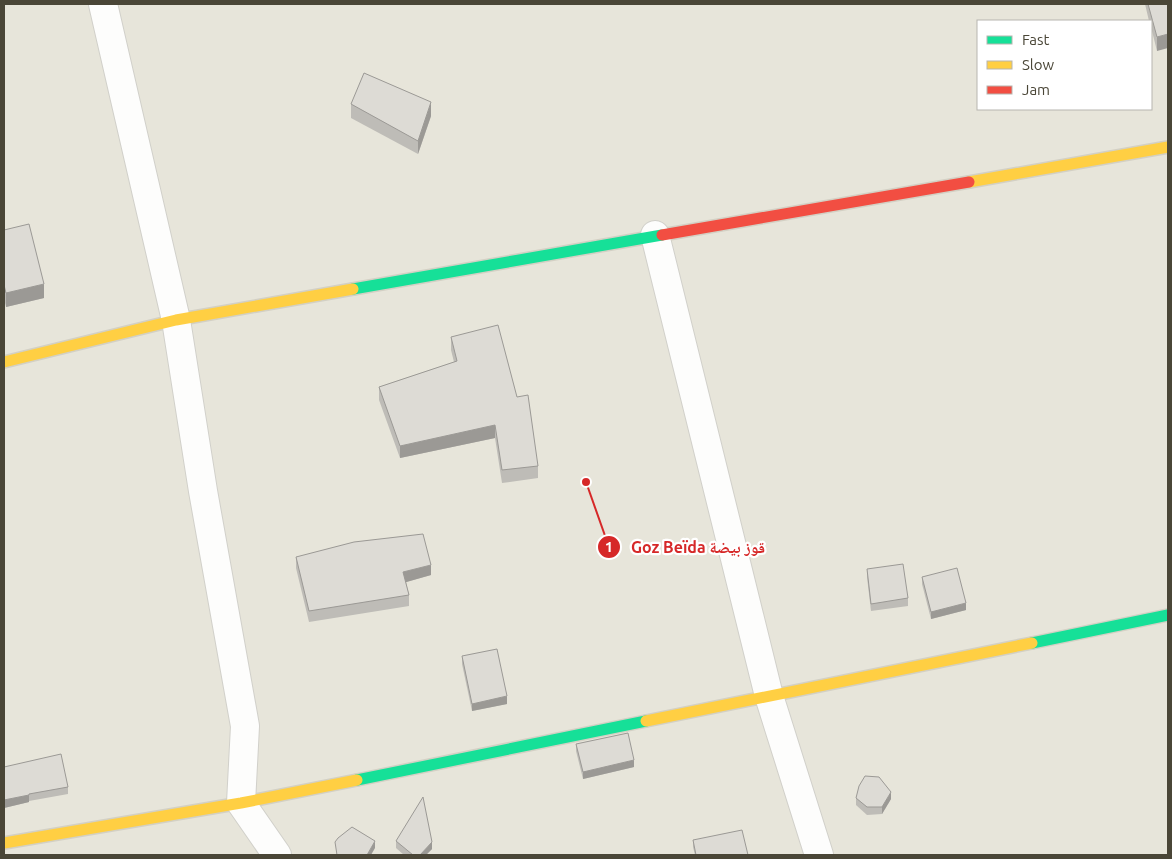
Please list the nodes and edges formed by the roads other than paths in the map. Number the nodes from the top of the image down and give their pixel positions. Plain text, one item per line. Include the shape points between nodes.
1 (103, 4) edge
2 (1168, 147) edge
3 (655, 235) junction
4 (176, 320) junction
5 (4, 362) edge
6 (1168, 615) edge
7 (769, 696) junction
8 (241, 803) junction
9 (4, 843) edge
10 (277, 855) edge
11 (819, 855) edge

1 - 4 street
2 - 3 street
3 - 4 street
3 - 7 street
4 - 5 street
4 - 8 street via 245,726
6 - 7 street
7 - 8 street
7 - 11 street
8 - 9 street
8 - 10 street

